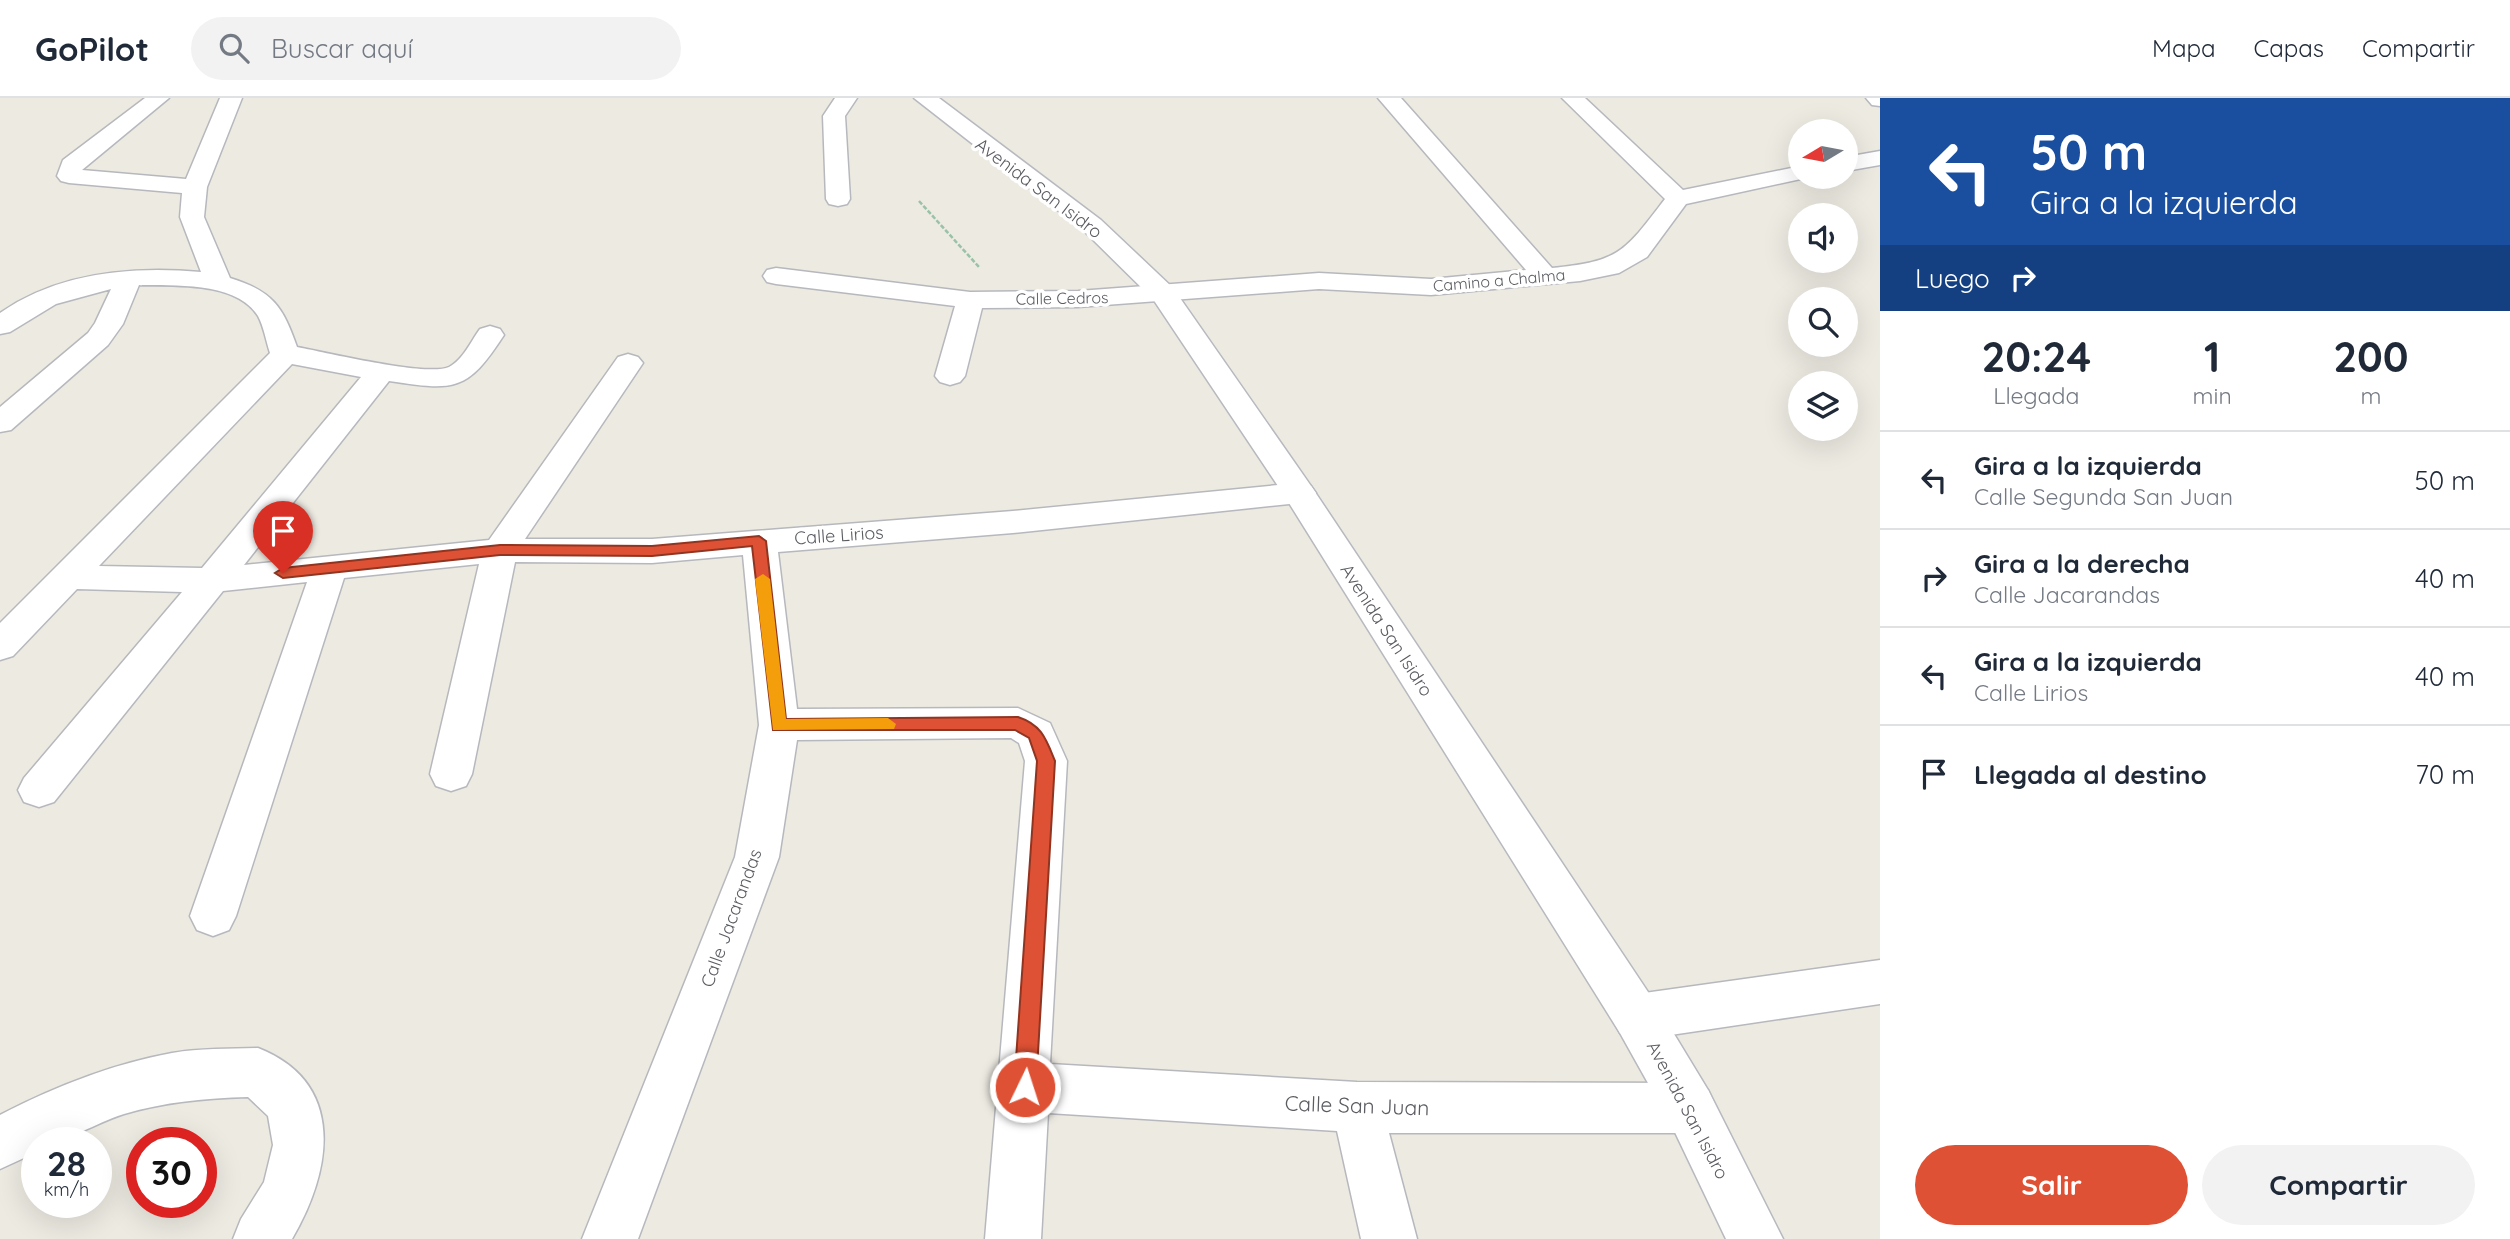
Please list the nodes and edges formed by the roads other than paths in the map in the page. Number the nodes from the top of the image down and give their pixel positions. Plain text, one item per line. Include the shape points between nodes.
1 (158, 98) edge
2 (231, 98) edge
3 (846, 98) edge
4 (925, 98) edge
5 (1389, 98) edge
6 (1573, 98) edge
7 (1880, 158) edge
8 (1858, 162) edge
9 (1788, 176) edge
10 (195, 187) junction
11 (1678, 198) junction
12 (838, 199) dead end
13 (776, 276) dead end
14 (1545, 276) junction
15 (129, 277) junction
16 (218, 281) junction
17 (1163, 294) junction
18 (970, 300) junction
19 (0, 326) edge
20 (490, 335) dead end
21 (285, 354) junction
22 (628, 363) dead end
23 (382, 371) junction
24 (950, 376) dead end
25 (0, 423) edge
26 (1299, 493) junction
27 (759, 541) junction
28 (500, 550) junction
29 (330, 568) junction
30 (65, 577) junction
31 (212, 580) junction
32 (0, 646) edge
33 (779, 725) junction
34 (451, 774) dead end
35 (38, 790) dead end
36 (212, 916) dead end
37 (1880, 982) edge
38 (1637, 1017) junction
39 (1025, 1087) junction
40 (1357, 1107) junction
41 (1690, 1108) junction
42 (0, 1143) edge
43 (261, 1239) edge
44 (610, 1239) edge
45 (1013, 1239) edge
46 (1390, 1239) edge
47 (1755, 1239) edge

1 - 10 street via 71,165 68,176
2 - 10 street
3 - 12 street via 834,116
4 - 17 street, Avenida San Isidro via 1092,225
5 - 14 street
6 - 11 street
7 - 8 street
9 - 11 street
10 - 16 street via 192,217
11 - 14 street, Camino a Chalma via 1639,252 1610,267
13 - 18 street
14 - 17 street, Camino a Chalma via 1405,287 1319,281
15 - 16 street
15 - 19 street via 58,291 29,304
15 - 25 street via 99,339
16 - 21 street via 258,300 268,310
17 - 18 street, Calle Cedros
17 - 26 street, Avenida San Isidro
18 - 24 street
20 - 23 street via 464,370 453,376
21 - 23 street
21 - 30 street
22 - 28 street
23 - 31 street
26 - 27 street, Calle Lirios via 1013,522
26 - 38 street, Avenida San Isidro
27 - 28 street, Calle Lirios via 652,551
27 - 33 street, Calle Jacarandas
28 - 29 street, Calle Lirios
28 - 34 street
29 - 31 street, Calle Lirios
29 - 36 street
30 - 31 street, Calle Lirios
30 - 32 street
31 - 35 street
33 - 39 street via 1018,723 1036,734 1046,761
33 - 44 street, Calle Jacarandas via 757,857
37 - 38 street
38 - 41 street, Avenida San Isidro
39 - 40 street, Calle San Juan
39 - 45 street
40 - 41 street, Calle San Juan
40 - 46 street
41 - 47 street, Avenida San Isidro
42 - 43 street via 46,1118 146,1084 197,1074 258,1072 292,1104 299,1145 289,1192

